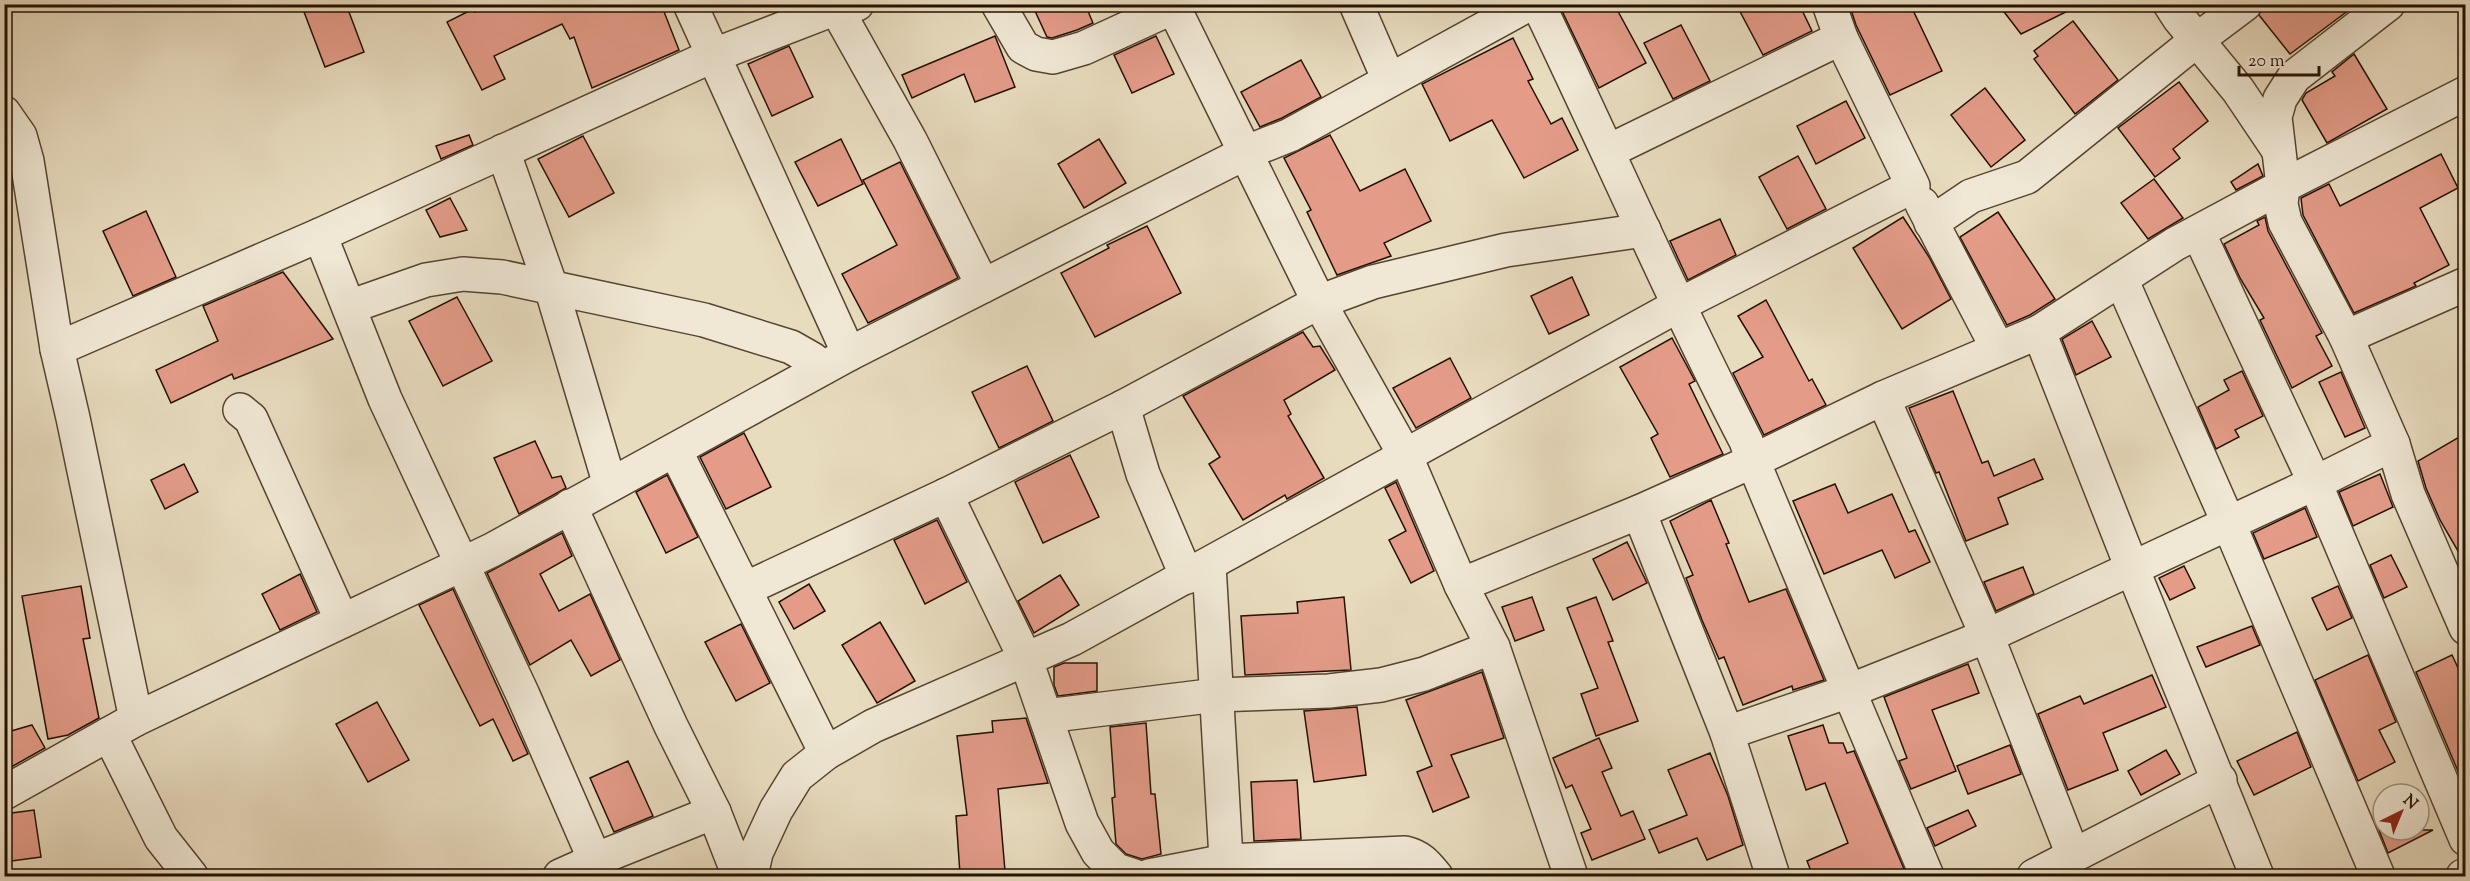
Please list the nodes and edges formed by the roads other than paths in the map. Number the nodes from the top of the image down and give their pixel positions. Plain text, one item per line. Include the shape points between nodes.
1 (690, 4) edge
2 (998, 4) edge
3 (1356, 4) edge
4 (1529, 4) edge
5 (1538, 4) edge
6 (1829, 4) edge
7 (2170, 4) edge
8 (2245, 4) edge
9 (2388, 4) edge
10 (1176, 6) edge
11 (847, 7) edge
12 (1841, 38) junction
13 (2197, 40) junction
14 (712, 56) junction
15 (1389, 81) junction
16 (2466, 93) edge
17 (4, 113) edge
18 (2278, 149) junction
19 (503, 151) junction
20 (1609, 151) junction
21 (1247, 152) junction
22 (1913, 186) junction
23 (2283, 186) junction
24 (1931, 223) junction
25 (1644, 230) junction
26 (2199, 232) junction
27 (320, 235) junction
28 (2121, 279) junction
29 (983, 286) junction
30 (550, 287) junction
31 (2464, 289) edge
32 (1319, 302) junction
33 (1679, 305) junction
34 (349, 307) junction
35 (2039, 332) junction
36 (2346, 336) junction
37 (57, 349) junction
38 (1998, 349) junction
39 (836, 361) junction
40 (1883, 398) junction
41 (1123, 407) junction
42 (240, 410) dead end
43 (2393, 444) junction
44 (675, 450) junction
45 (1406, 457) junction
46 (1753, 461) junction
47 (2315, 483) junction
48 (610, 485) junction
49 (946, 495) junction
50 (570, 506) junction
51 (1639, 512) junction
52 (2229, 524) junction
53 (461, 565) junction
54 (2132, 568) junction
55 (1198, 571) junction
56 (1461, 585) junction
57 (745, 590) junction
58 (342, 621) junction
59 (2466, 628) edge
60 (1987, 636) junction
61 (1493, 647) junction
62 (1026, 660) junction
63 (1849, 691) junction
64 (1217, 694) junction
65 (1046, 716) junction
66 (122, 726) junction
67 (1727, 733) junction
68 (826, 753) junction
69 (2220, 780) junction
70 (4, 793) edge
71 (714, 812) junction
72 (162, 838) junction
73 (2466, 839) edge
74 (2073, 855) junction
75 (599, 868) edge
76 (1227, 869) edge
77 (163, 876) edge
78 (192, 876) edge
79 (560, 876) edge
80 (739, 876) edge
81 (750, 876) edge
82 (1134, 876) edge
83 (1149, 876) edge
84 (1436, 876) edge
85 (1571, 876) edge
86 (1773, 876) edge
87 (1927, 876) edge
88 (2034, 876) edge
89 (2258, 876) edge
90 (2378, 876) edge

1 - 14 street
2 - 10 street via 1023,47 1053,57 1084,48
3 - 15 street
4 - 15 street
5 - 20 street
6 - 12 street
7 - 13 street
8 - 13 street
9 - 18 street via 2294,77 2280,99 2275,117
10 - 21 street
11 - 14 street
11 - 29 street
12 - 20 street
12 - 22 street
13 - 18 street via 2238,90
13 - 24 street via 2027,177 1971,196
14 - 19 street
14 - 39 street
15 - 21 street via 1290,135
16 - 23 street
17 - 37 street via 20,136 27,161
18 - 23 street
19 - 27 street
19 - 30 street
20 - 25 street
21 - 29 street
21 - 32 street
22 - 24 street
22 - 33 street
23 - 26 street
23 - 36 street via 2285,222
24 - 38 street
25 - 32 street via 1506,250 1373,282
25 - 33 street
26 - 28 street
26 - 47 street
27 - 34 street
27 - 37 street
28 - 35 street
28 - 52 street
29 - 39 street
30 - 34 street via 463,274 426,280
30 - 39 street via 704,320 791,347 812,359
30 - 48 street
31 - 36 street
32 - 41 street
32 - 45 street
33 - 45 street
33 - 46 street
34 - 53 street via 385,399
35 - 38 street
35 - 54 street
36 - 43 street
37 - 66 street via 74,418
38 - 40 street
39 - 44 street
40 - 46 street
40 - 60 street
41 - 49 street
41 - 55 street via 1143,474
42 - 58 street via 250,419
43 - 47 street
43 - 59 street via 2408,494
44 - 48 street
44 - 57 street
45 - 55 street
45 - 56 street
46 - 51 street
46 - 63 street
47 - 52 street
47 - 73 street
48 - 50 street
49 - 57 street
49 - 62 street
50 - 53 street
50 - 71 street via 670,726
51 - 56 street
51 - 67 street
52 - 54 street
52 - 90 street
53 - 58 street
53 - 75 street
54 - 60 street
54 - 69 street
55 - 62 street
55 - 64 street
56 - 61 street
57 - 68 street
58 - 66 street
60 - 63 street
60 - 74 street
61 - 64 street via 1424,674 1380,685 1329,691
61 - 85 street
62 - 65 street
62 - 68 street via 873,726
63 - 67 street
63 - 87 street
64 - 65 street
64 - 76 street
65 - 82 street via 1082,822 1098,852 1116,870
66 - 70 street
66 - 72 street
67 - 86 street
68 - 81 street via 797,776 776,810
69 - 74 street
69 - 89 street
71 - 75 street
71 - 80 street
72 - 77 street
72 - 78 street
74 - 88 street
75 - 79 street
76 - 83 street
76 - 84 street via 1405,853 1417,856

